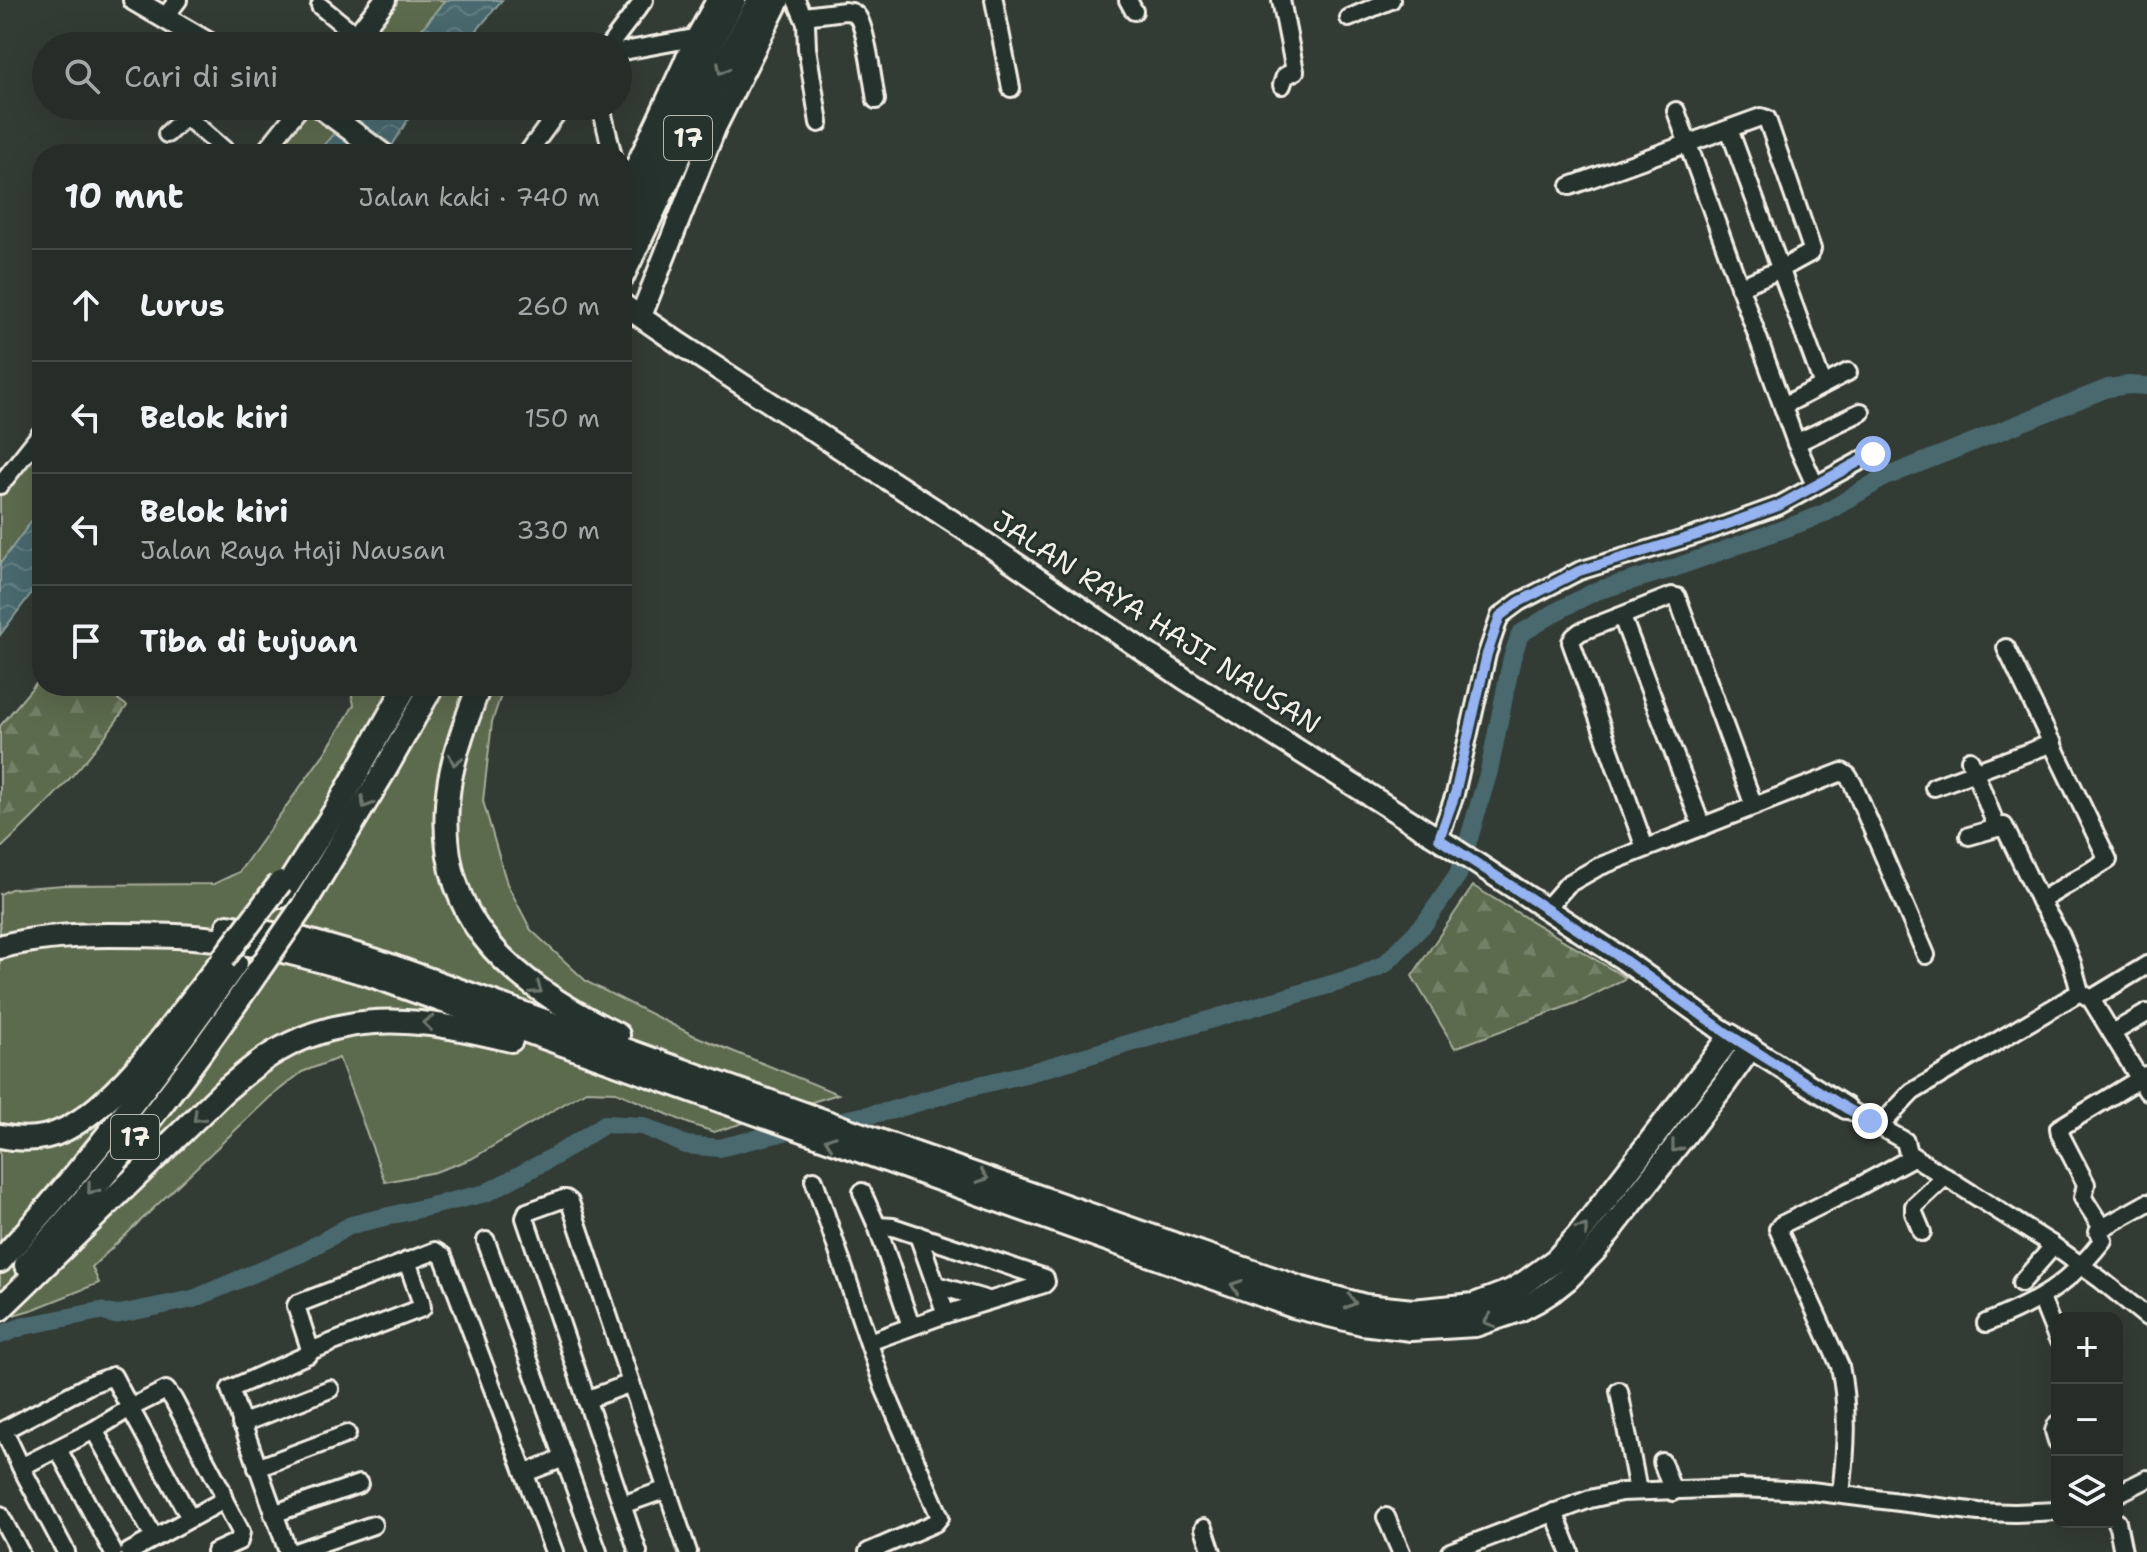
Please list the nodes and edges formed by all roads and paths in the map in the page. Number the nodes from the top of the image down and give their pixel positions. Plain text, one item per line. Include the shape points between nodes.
1 (134, 0) edge
2 (178, 0) edge
3 (385, 0) edge
4 (644, 0) edge
5 (715, 0) edge
6 (734, 0) edge
7 (759, 0) edge
8 (779, 0) edge
9 (796, 0) edge
10 (994, 0) edge
11 (1281, 0) edge
12 (1391, 0) edge
13 (320, 6) dead end
14 (804, 16) junction
15 (164, 18) junction
16 (1349, 18) dead end
17 (188, 32) edge
18 (345, 32) edge
19 (360, 32) edge
20 (620, 32) edge
21 (694, 38) junction
22 (632, 49) edge
23 (1282, 85) dead end
24 (1011, 88) dead end
25 (876, 100) dead end
26 (1676, 111) dead end
27 (185, 120) edge
28 (190, 120) edge
29 (290, 120) edge
30 (337, 120) edge
31 (552, 120) edge
32 (600, 120) edge
33 (604, 120) edge
34 (819, 123) dead end
35 (606, 127) junction
36 (1729, 129) junction
37 (167, 134) dead end
38 (1687, 143) junction
39 (218, 144) edge
40 (271, 144) edge
41 (369, 144) edge
42 (534, 144) edge
43 (610, 144) edge
44 (632, 171) edge
45 (1570, 186) dead end
46 (632, 211) edge
47 (645, 226) junction
48 (632, 255) edge
49 (632, 266) edge
50 (1779, 270) junction
51 (1739, 287) junction
52 (632, 310) edge
53 (641, 316) junction
54 (1848, 372) dead end
55 (1823, 385) junction
56 (1783, 406) junction
57 (1861, 412) dead end
58 (1796, 443) junction
59 (32, 445) edge
60 (1873, 454) dead end
61 (0, 485) edge
62 (1815, 485) junction
63 (1622, 617) junction
64 (2006, 648) dead end
65 (401, 696) edge
66 (426, 696) edge
67 (476, 696) edge
68 (381, 732) junction
69 (2053, 743) junction
70 (1972, 766) junction
71 (1934, 787) dead end
72 (1754, 806) junction
73 (1702, 827) junction
74 (1997, 828) junction
75 (1969, 836) dead end
76 (1442, 841) junction
77 (1645, 848) junction
78 (2040, 901) junction
79 (1546, 909) junction
80 (0, 934) edge
81 (0, 947) edge
82 (1926, 955) dead end
83 (2147, 965) edge
84 (2086, 996) junction
85 (2147, 1013) edge
86 (2112, 1033) junction
87 (1735, 1048) junction
88 (640, 1073) junction
89 (2145, 1082) edge
90 (732, 1087) junction
91 (1846, 1108) joint
92 (1881, 1125) junction
93 (0, 1136) edge
94 (1913, 1157) junction
95 (1945, 1177) junction
96 (814, 1180) dead end
97 (862, 1192) dead end
98 (2147, 1203) edge
99 (1087, 1223) junction
100 (877, 1226) junction
101 (2102, 1228) junction
102 (1922, 1232) dead end
103 (918, 1235) junction
104 (486, 1241) dead end
105 (2051, 1244) junction
106 (0, 1261) edge
107 (407, 1261) junction
108 (2082, 1267) junction
109 (2021, 1283) dead end
110 (936, 1285) junction
111 (0, 1293) edge
112 (2041, 1298) junction
113 (989, 1301) junction
114 (0, 1309) edge
115 (2145, 1310) edge
116 (946, 1314) junction
117 (1986, 1323) dead end
118 (2051, 1323) edge
119 (911, 1326) junction
120 (869, 1342) junction
121 (310, 1351) junction
122 (631, 1383) junction
123 (330, 1389) dead end
124 (1619, 1391) dead end
125 (586, 1400) junction
126 (130, 1408) junction
127 (241, 1424) junction
128 (94, 1430) junction
129 (2, 1432) edge
130 (347, 1434) dead end
131 (58, 1449) junction
132 (564, 1458) junction
133 (1662, 1462) dead end
134 (21, 1467) junction
135 (257, 1468) junction
136 (525, 1473) junction
137 (2147, 1479) edge
138 (359, 1484) dead end
139 (667, 1489) junction
140 (1638, 1491) junction
141 (2123, 1491) edge
142 (1673, 1492) junction
143 (1841, 1494) junction
144 (224, 1500) junction
145 (622, 1505) junction
146 (2051, 1511) edge
147 (1554, 1512) junction
148 (273, 1514) junction
149 (0, 1515) edge
150 (1386, 1517) dead end
151 (190, 1518) junction
152 (373, 1525) dead end
153 (1204, 1528) dead end
154 (2118, 1528) edge
155 (154, 1537) junction
156 (1567, 1544) edge
157 (241, 1546) edge
158 (20, 1552) edge
159 (66, 1552) edge
160 (113, 1552) edge
161 (129, 1552) edge
162 (215, 1552) edge
163 (288, 1552) edge
164 (295, 1552) edge
165 (554, 1552) edge
166 (598, 1552) edge
167 (638, 1552) edge
168 (688, 1552) edge
169 (868, 1552) edge
170 (1212, 1552) edge
171 (1401, 1552) edge
172 (1450, 1552) edge
173 (2123, 1552) edge

1 - 15 main road
2 - 15 street
3 - 19 main road
4 - 20 street
5 - 21 street
6 - 46 highway, 17
7 -> 47 highway, 17
8 - 53 main road via 715,128
9 - 14 street
10 - 24 street
11 - 23 street via 1295,71
12 - 16 street
13 - 18 street
14 - 25 street via 855,14
14 - 34 street
15 - 17 main road
21 - 22 street
21 - 44 street
26 - 38 street
27 - 37 street
28 - 39 street
29 - 40 street
30 - 41 main road
31 - 42 street
32 - 35 street
33 - 35 street
35 - 43 street
36 - 38 street
36 - 50 street
36 - 50 street via 1767,119 1812,246 1810,253
38 - 45 street
38 - 51 street
47 - 48 highway, 17
47 - 49 highway
50 - 51 street
50 - 55 street
51 - 56 street
52 - 53 main road, JALAN RAYA HAJI NAUSAN
53 - 76 main road, JALAN RAYA HAJI NAUSAN via 1185,679
54 - 55 street
55 - 56 street
56 - 58 street
57 - 58 street
58 - 62 street
59 - 61 street
60 - 62 street
62 - 76 street via 1778,506 1579,571 1500,616
63 - 72 street via 1677,597
63 - 73 street
63 - 77 street via 1580,632 1571,642
64 - 69 street
65 - 68 highway, 17
66 -> 111 highway, 17, bridge via 303,906 234,1006 120,1155
67 -> 90 highway via 456,753 446,830 457,887 482,935 502,959 549,997 619,1036
68 - 93 highway, bridge via 280,883 128,1077 66,1130 33,1139
68 - 106 highway, 17 via 307,856 204,1010 125,1114
69 - 70 street
69 - 78 street via 2108,860
70 - 71 street
70 - 74 street
72 - 73 street
72 - 82 street via 1838,772 1848,776
73 - 77 street
74 - 75 street
74 - 78 street via 2004,826
76 - 79 main road, JALAN RAYA HAJI NAUSAN
77 - 79 street via 1578,877
78 - 84 street
79 - 87 main road, JALAN RAYA HAJI NAUSAN via 1620,957
80 - 90 highway, bridge via 44,925 124,921 278,934 374,960
81 - 88 highway, bridge via 44,938 128,935 262,947 368,974
83 - 84 street
84 - 86 street
84 - 92 street via 1912,1092
85 - 86 street
86 - 89 street
87 - 91 main road, JALAN RAYA HAJI NAUSAN
87 - 99 highway via 1723,1086 1580,1266 1538,1300 1475,1325 1411,1329 1336,1318 1293,1306
99 -> 88 highway
88 -> 114 highway via 441,1024 380,1021 324,1030 274,1052 241,1077
89 - 101 street via 2059,1128 2086,1184 2083,1198
90 -> 99 highway
91 - 92 street, JALAN RAYA HAJI NAUSAN
92 - 94 street, JALAN RAYA HAJI NAUSAN via 1905,1141
94 - 95 street, JALAN RAYA HAJI NAUSAN
94 - 143 street via 1778,1229 1840,1366 1846,1417
95 - 102 street via 1914,1206
95 - 105 street, JALAN RAYA HAJI NAUSAN
96 - 120 street
97 - 100 street
98 - 101 street
100 - 103 street
100 - 119 street
101 - 108 street via 2098,1232 2103,1240
103 - 110 street
103 - 113 street via 1046,1280
104 - 132 street
105 - 108 street, JALAN RAYA HAJI NAUSAN
105 - 109 street
107 - 121 street via 297,1304
107 - 121 street via 422,1308
107 - 136 street via 435,1251 443,1256
108 - 112 street
108 - 115 street, JALAN RAYA HAJI NAUSAN
110 - 113 street
110 - 116 street
112 - 117 street
112 - 118 street
113 - 116 street
116 - 119 street
119 - 120 street
120 - 169 street via 940,1517
121 - 127 street via 232,1386 229,1392
122 - 125 street
122 - 125 street via 570,1202 563,1199 527,1212
122 - 139 street
123 - 127 street
124 - 140 street
125 - 145 street
126 - 128 street
126 - 129 street via 113,1376
126 - 144 street via 166,1390
126 - 151 street
127 - 135 street
128 - 131 street
128 - 155 street
129 - 134 street
130 - 135 street
131 - 134 street
131 - 160 street
132 - 136 street
132 - 166 street
133 - 142 street
134 - 159 street
135 - 148 street
136 - 165 street
137 - 141 street
138 - 148 street
139 - 145 street
139 - 168 street
140 - 142 street
140 - 147 street via 1606,1494
142 - 143 street via 1738,1488
143 - 146 street via 1979,1512
144 - 151 street
144 - 157 street via 241,1532
145 - 167 street
147 - 156 street
147 - 172 street
148 - 163 street
149 - 158 street
150 - 171 street
151 - 155 street
152 - 164 street
153 - 170 street
154 - 173 street
155 - 161 street
157 - 162 street

